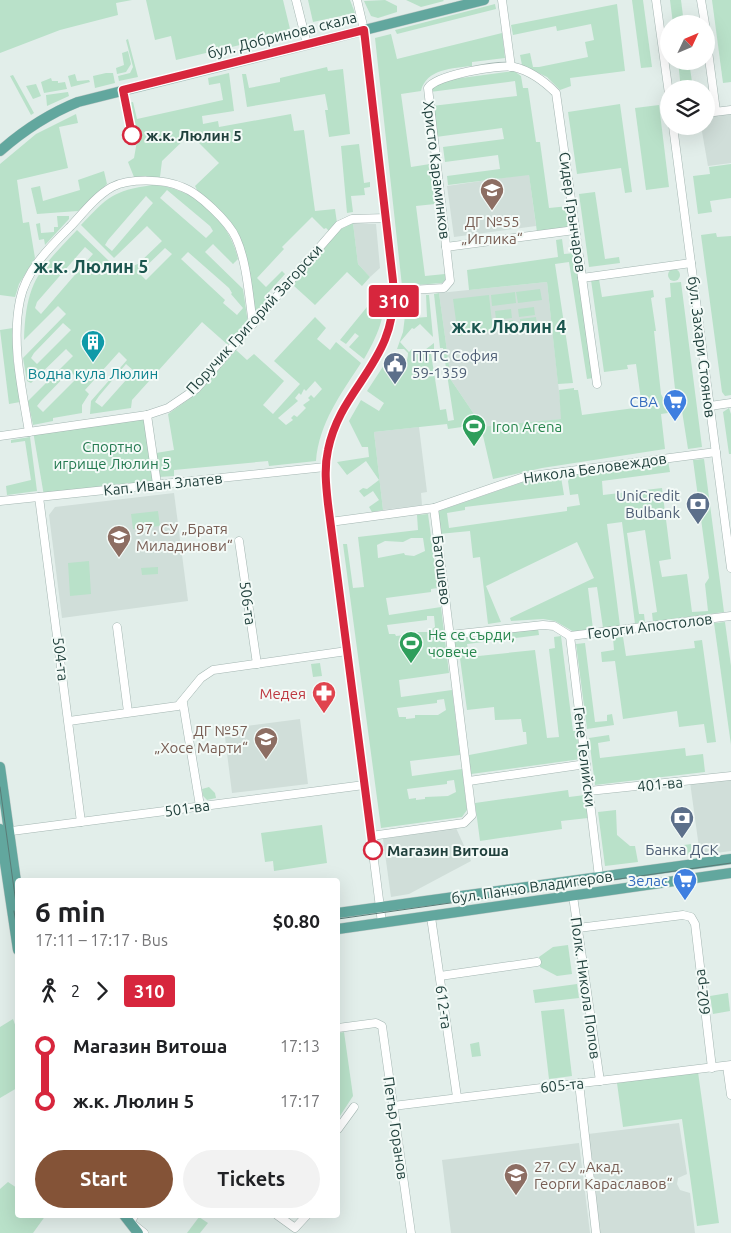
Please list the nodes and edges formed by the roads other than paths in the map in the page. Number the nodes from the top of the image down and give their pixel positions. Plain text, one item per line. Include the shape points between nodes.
1 (296, 0) edge
2 (357, 0) edge
3 (484, 0) edge
4 (502, 0) edge
5 (656, 0) edge
6 (702, 0) edge
7 (704, 15) edge
8 (364, 30) junction
9 (307, 44) junction
10 (511, 67) junction
11 (710, 70) edge
12 (667, 80) edge
13 (731, 110) edge
14 (716, 112) joint
15 (674, 135) edge
16 (1, 151) edge
17 (386, 218) junction
18 (575, 230) junction
19 (446, 247) junction
20 (691, 263) junction
21 (582, 278) junction
22 (394, 291) junction
23 (253, 324) junction
24 (596, 384) dead end
25 (731, 403) edge
26 (710, 406) junction
27 (147, 415) junction
28 (29, 432) junction
29 (0, 436) edge
30 (716, 452) junction
31 (325, 467) junction
32 (157, 484) junction
33 (39, 497) junction
34 (0, 501) edge
35 (434, 508) junction
36 (330, 522) junction
37 (239, 541) dead end
38 (731, 568) edge
39 (731, 616) edge
40 (117, 627) dead end
41 (450, 635) junction
42 (570, 636) junction
43 (347, 651) junction
44 (257, 664) junction
45 (182, 703) junction
46 (128, 712) junction
47 (69, 721) junction
48 (586, 764) junction
49 (0, 767) edge
50 (731, 776) edge
51 (469, 781) junction
52 (364, 785) junction
53 (589, 792) junction
54 (200, 806) junction
55 (81, 822) junction
56 (2, 831) edge
57 (371, 836) junction
58 (731, 859) edge
59 (731, 873) edge
60 (600, 877) junction
61 (15, 884) edge
62 (573, 896) junction
63 (380, 907) junction
64 (340, 912) edge
65 (431, 917) junction
66 (382, 923) junction
67 (15, 928) edge
68 (578, 928) junction
69 (340, 929) edge
70 (537, 962) dead end
71 (440, 976) junction
72 (340, 1028) edge
73 (729, 1066) edge
74 (712, 1068) junction
75 (600, 1081) junction
76 (579, 1083) junction
77 (731, 1096) edge
78 (457, 1098) junction
79 (393, 1106) junction
80 (354, 1107) dead end
81 (340, 1127) edge
82 (130, 1218) edge
83 (130, 1218) edge
84 (280, 1218) edge
85 (304, 1218) edge
86 (138, 1233) edge
87 (144, 1233) edge
88 (411, 1233) edge
89 (596, 1233) edge

1 - 9 street
2 - 8 street
3 - 8 main road, бул. Добринова скала
4 - 10 street
5 - 12 street
6 - 7 street
8 - 9 main road, бул. Добринова скала
8 - 17 street
9 - 16 main road, бул. Добринова скала via 86,99 40,120
10 - 18 street, Сидер Грънчаров via 536,76 556,93
10 - 19 street, Христо Караминков via 450,75 434,81 428,88
11 - 14 street
13 - 14 street
15 - 20 street, бул. Захари Стоянов
17 - 22 street
17 - 23 street, Поручик Григорий Загорски via 352,219 339,224
18 - 19 street
18 - 21 street, Сидер Грънчаров
19 - 22 street, Христо Караминков via 450,278 446,286
20 - 21 street
20 - 26 street, бул. Захари Стоянов
21 - 24 street, Сидер Грънчаров
22 - 31 street via 392,318 385,343 336,424
23 - 27 street, Поручик Григорий Загорски via 196,389 168,408
23 - 28 street via 238,243 224,221 196,195 176,184 131,182 112,186 54,243 24,286 18,317 17,357
25 - 26 street
26 - 30 street, бул. Захари Стоянов
27 - 28 street, Поручик Григорий Загорски
27 - 32 street
28 - 29 street, Поручик Григорий Загорски
30 - 35 street, Никола Беловеждов via 524,477
30 - 38 street, бул. Захари Стоянов
31 - 32 street, Кап. Иван Златев
31 - 36 street
32 - 33 street, Кап. Иван Златев
33 - 34 street, Кап. Иван Златев
33 - 47 street, 504-та
35 - 36 street, Никола Беловеждов
35 - 41 street, Батошево
36 - 43 street
37 - 44 street, 506-та
39 - 42 street, Георги Апостолов
40 - 46 street
41 - 42 street via 543,625 554,626
41 - 51 street, Батошево
42 - 48 street, Гене Телийски
43 - 44 street
43 - 52 street
44 - 45 street via 213,670 201,678
45 - 46 street
45 - 54 street
46 - 47 street
47 - 55 street, 504-та
48 - 51 street
48 - 53 street, Гене Телийски
49 - 56 main road
50 - 53 street, 401-ва
51 - 57 street, Батошево via 473,811 464,823
52 - 54 street, 501-ва
52 - 57 street
53 - 60 street, Гене Телийски
54 - 55 street, 501-ва
55 - 56 street, 501-ва
56 - 61 main road
56 - 67 main road
57 - 63 street
58 - 60 main road, бул. Панчо Владигеров
59 - 62 main road, бул. Панчо Владигеров
60 - 63 main road, бул. Панчо Владигеров
62 - 65 main road, бул. Панчо Владигеров
62 - 68 street, Полк. Никола Попов
63 - 64 main road, бул. Панчо Владигеров
63 - 66 street
65 - 66 main road, бул. Панчо Владигеров
65 - 71 street, 612-та
66 - 69 main road, бул. Панчо Владигеров
68 - 74 street, 602-ра via 683,914 691,917 695,924
68 - 75 street, Полк. Никола Попов
70 - 71 street
71 - 78 street, 612-та
72 - 79 street, Петър Горанов via 380,1023
73 - 74 street, 605-та
73 - 77 street
74 - 75 street, 605-та
75 - 76 street, 605-та
76 - 78 street, 605-та
76 - 89 street
78 - 79 street, 605-та
79 - 88 street, Петър Горанов
80 - 81 street
82 - 86 main road
83 - 87 street
84 - 85 street via 295,1228

